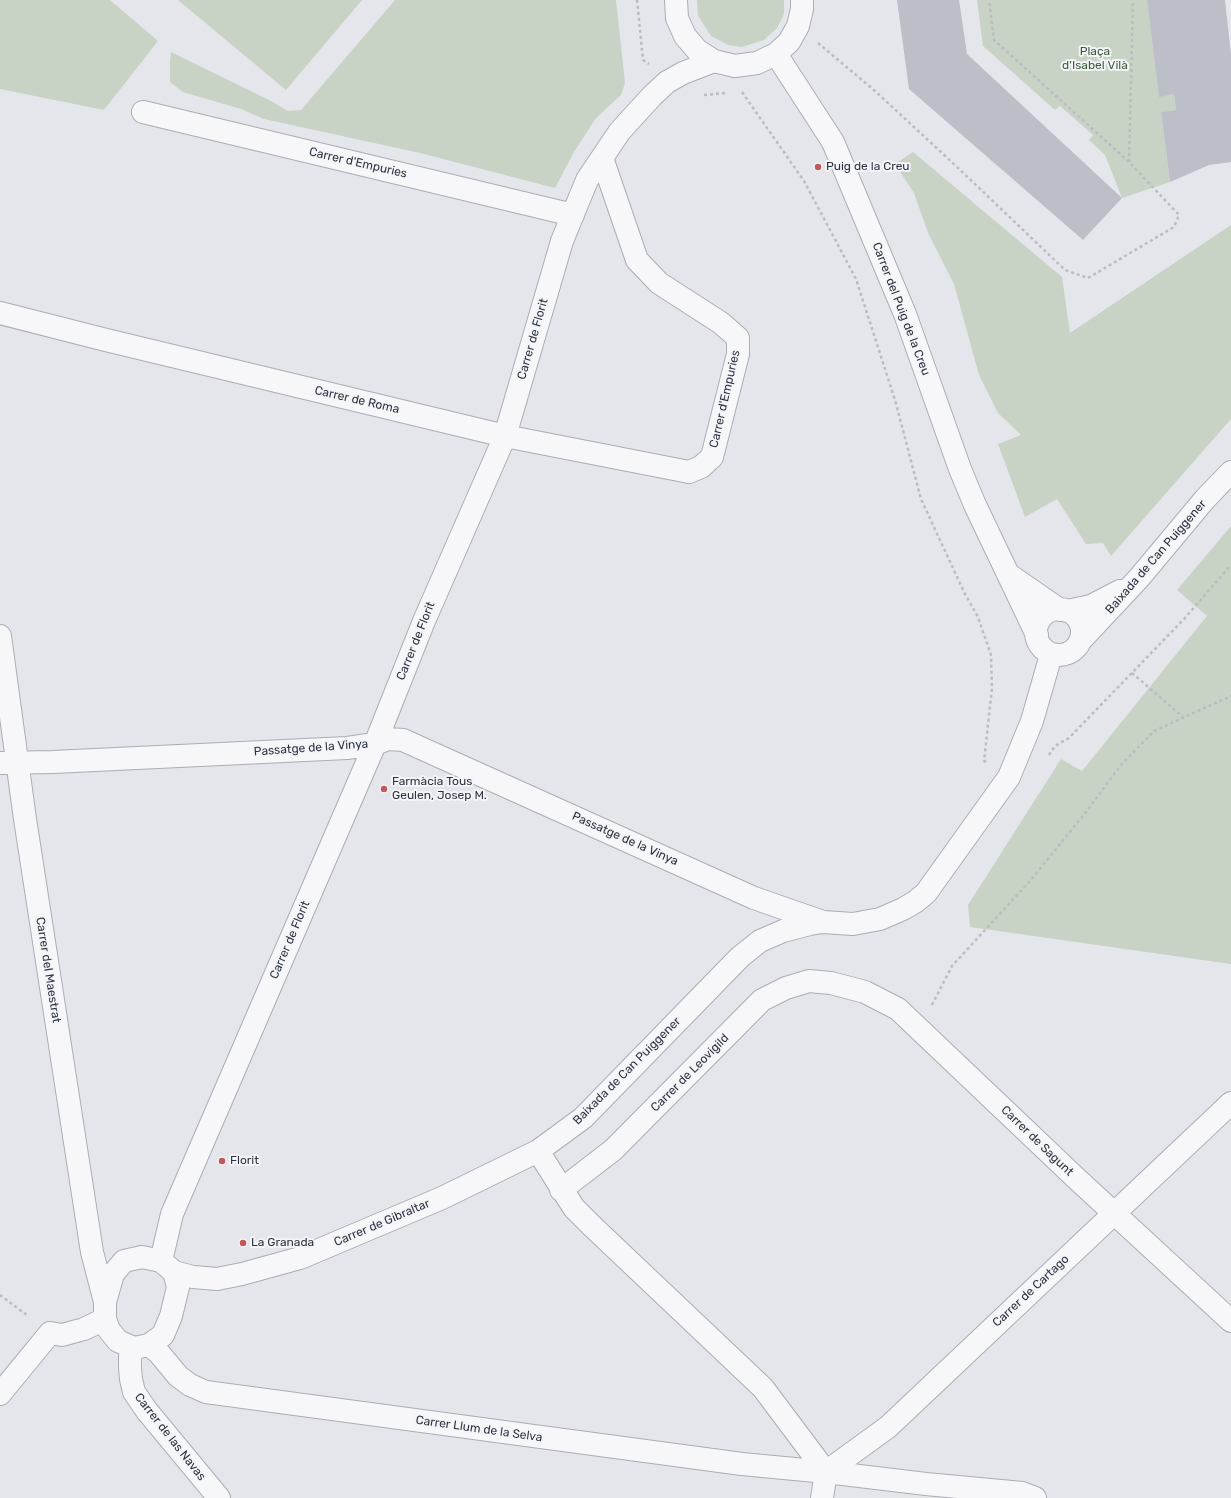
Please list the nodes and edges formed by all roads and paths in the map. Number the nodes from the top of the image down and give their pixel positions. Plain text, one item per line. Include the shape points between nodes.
1 (637, 0) edge
2 (676, 0) edge
3 (802, 0) edge
4 (989, 0) edge
5 (1133, 0) edge
6 (798, 26) junction
7 (776, 54) junction
8 (714, 61) junction
9 (670, 80) junction
10 (742, 91) dead end
11 (727, 93) dead end
12 (143, 112) dead end
13 (602, 158) junction
14 (1129, 162) junction
15 (573, 214) junction
16 (0, 313) edge
17 (505, 436) junction
18 (712, 457) joint
19 (1231, 472) edge
20 (1231, 565) edge
21 (1008, 574) junction
22 (1140, 578) junction
23 (1063, 610) junction
24 (0, 636) edge
25 (1037, 636) junction
26 (1080, 642) junction
27 (1051, 655) junction
28 (1132, 673) junction
29 (1231, 696) edge
30 (1183, 717) junction
31 (375, 744) junction
32 (1047, 758) dead end
33 (8, 762) edge
34 (1009, 777) junction
35 (823, 922) junction
36 (831, 983) joint
37 (921, 1029) junction
38 (1231, 1104) edge
39 (538, 1151) junction
40 (561, 1190) junction
41 (1114, 1213) junction
42 (167, 1266) junction
43 (0, 1295) edge
44 (105, 1310) junction
45 (1231, 1321) edge
46 (50, 1333) junction
47 (142, 1347) junction
48 (0, 1394) edge
49 (826, 1472) junction
50 (219, 1498) edge
51 (822, 1498) edge
52 (1035, 1498) edge

1 - 9 path via 643,60
2 - 8 street via 677,18 685,36 697,50
3 - 6 street
4 - 14 path via 994,40
5 - 14 path
6 - 7 street via 789,42
6 - 14 path via 875,91 1065,270 1088,278 1174,228 1179,216
7 - 8 street via 756,63 735,66
7 - 21 street, Carrer del Puig de la Creu via 833,142 905,314 960,469
8 - 9 street, Carrer de Florit
9 - 11 path via 691,96
9 - 13 street, Carrer de Florit via 620,131
10 - 34 path via 804,181 856,279 895,400 921,500 978,617 991,655 992,688 984,760
12 - 15 street, Carrer d'Empuries
13 - 15 street, Carrer de Florit via 587,180
13 - 18 street, Carrer d'Empuries via 638,260 659,283 721,323 738,338 738,354
15 - 17 street, Carrer de Florit via 562,241
16 - 17 street, Carrer de Roma
17 - 18 street, Carrer de Roma via 689,472 701,467
17 - 31 street, Carrer de Florit via 424,621
19 - 22 street, Baixada de Can Puiggener via 1205,499
20 - 28 path
21 - 23 street, Carrer del Puig de la Creu
21 - 25 street, Carrer del Puig de la Creu
22 - 23 street via 1091,606
22 - 26 street, Baixada de Can Puiggener
23 - 25 street via 1046,614 1037,627
23 - 26 street via 1074,614 1082,627
24 - 33 street, Carrer del Maestrat
25 - 27 street via 1043,648
26 - 27 street via 1071,652
27 - 34 street via 1032,721
28 - 30 path
28 - 32 path via 1068,738 1055,746
29 - 30 path
30 - 37 path via 1154,730 1121,765 1030,881 952,966
31 - 33 street, Passatge de la Vinya via 347,748
31 - 35 street, Passatge de la Vinya via 388,739 403,740 754,898
31 - 42 street, Carrer de Florit via 172,1214
33 - 44 street, Carrer del Maestrat via 92,1252
34 - 35 street, Baixada de Can Puiggener via 926,893 915,902 880,919 853,924
35 - 39 street, Baixada de Can Puiggener via 783,931 760,942 740,957 583,1118
36 - 37 street, Carrer de Sagunt via 865,992 898,1009
36 - 40 street, Carrer de Leovigild via 809,981 786,988 762,1000 614,1150
37 - 41 street, Carrer de Sagunt
38 - 41 street, Carrer de Cartago
39 - 40 street
39 - 42 street, Carrer de Gibraltar via 442,1198 300,1258 217,1279 193,1277
40 - 49 street via 592,1226 762,1388
41 - 45 street, Carrer de Sagunt
41 - 49 street, Carrer de Cartago via 888,1427
42 - 44 street via 142,1257 124,1261 113,1274
42 - 47 street via 178,1287 172,1316 163,1335
43 - 46 path
44 - 46 street via 84,1329 62,1335
44 - 47 street via 108,1330 118,1341
46 - 48 street
47 - 49 street, Carrer Llum de la Selva via 159,1353 178,1376 206,1392 734,1463
47 - 50 street, Carrer de las Navas via 130,1357 130,1379 134,1392 147,1412
49 - 51 street
49 - 52 street, Carrer Llum de la Selva via 1022,1493

